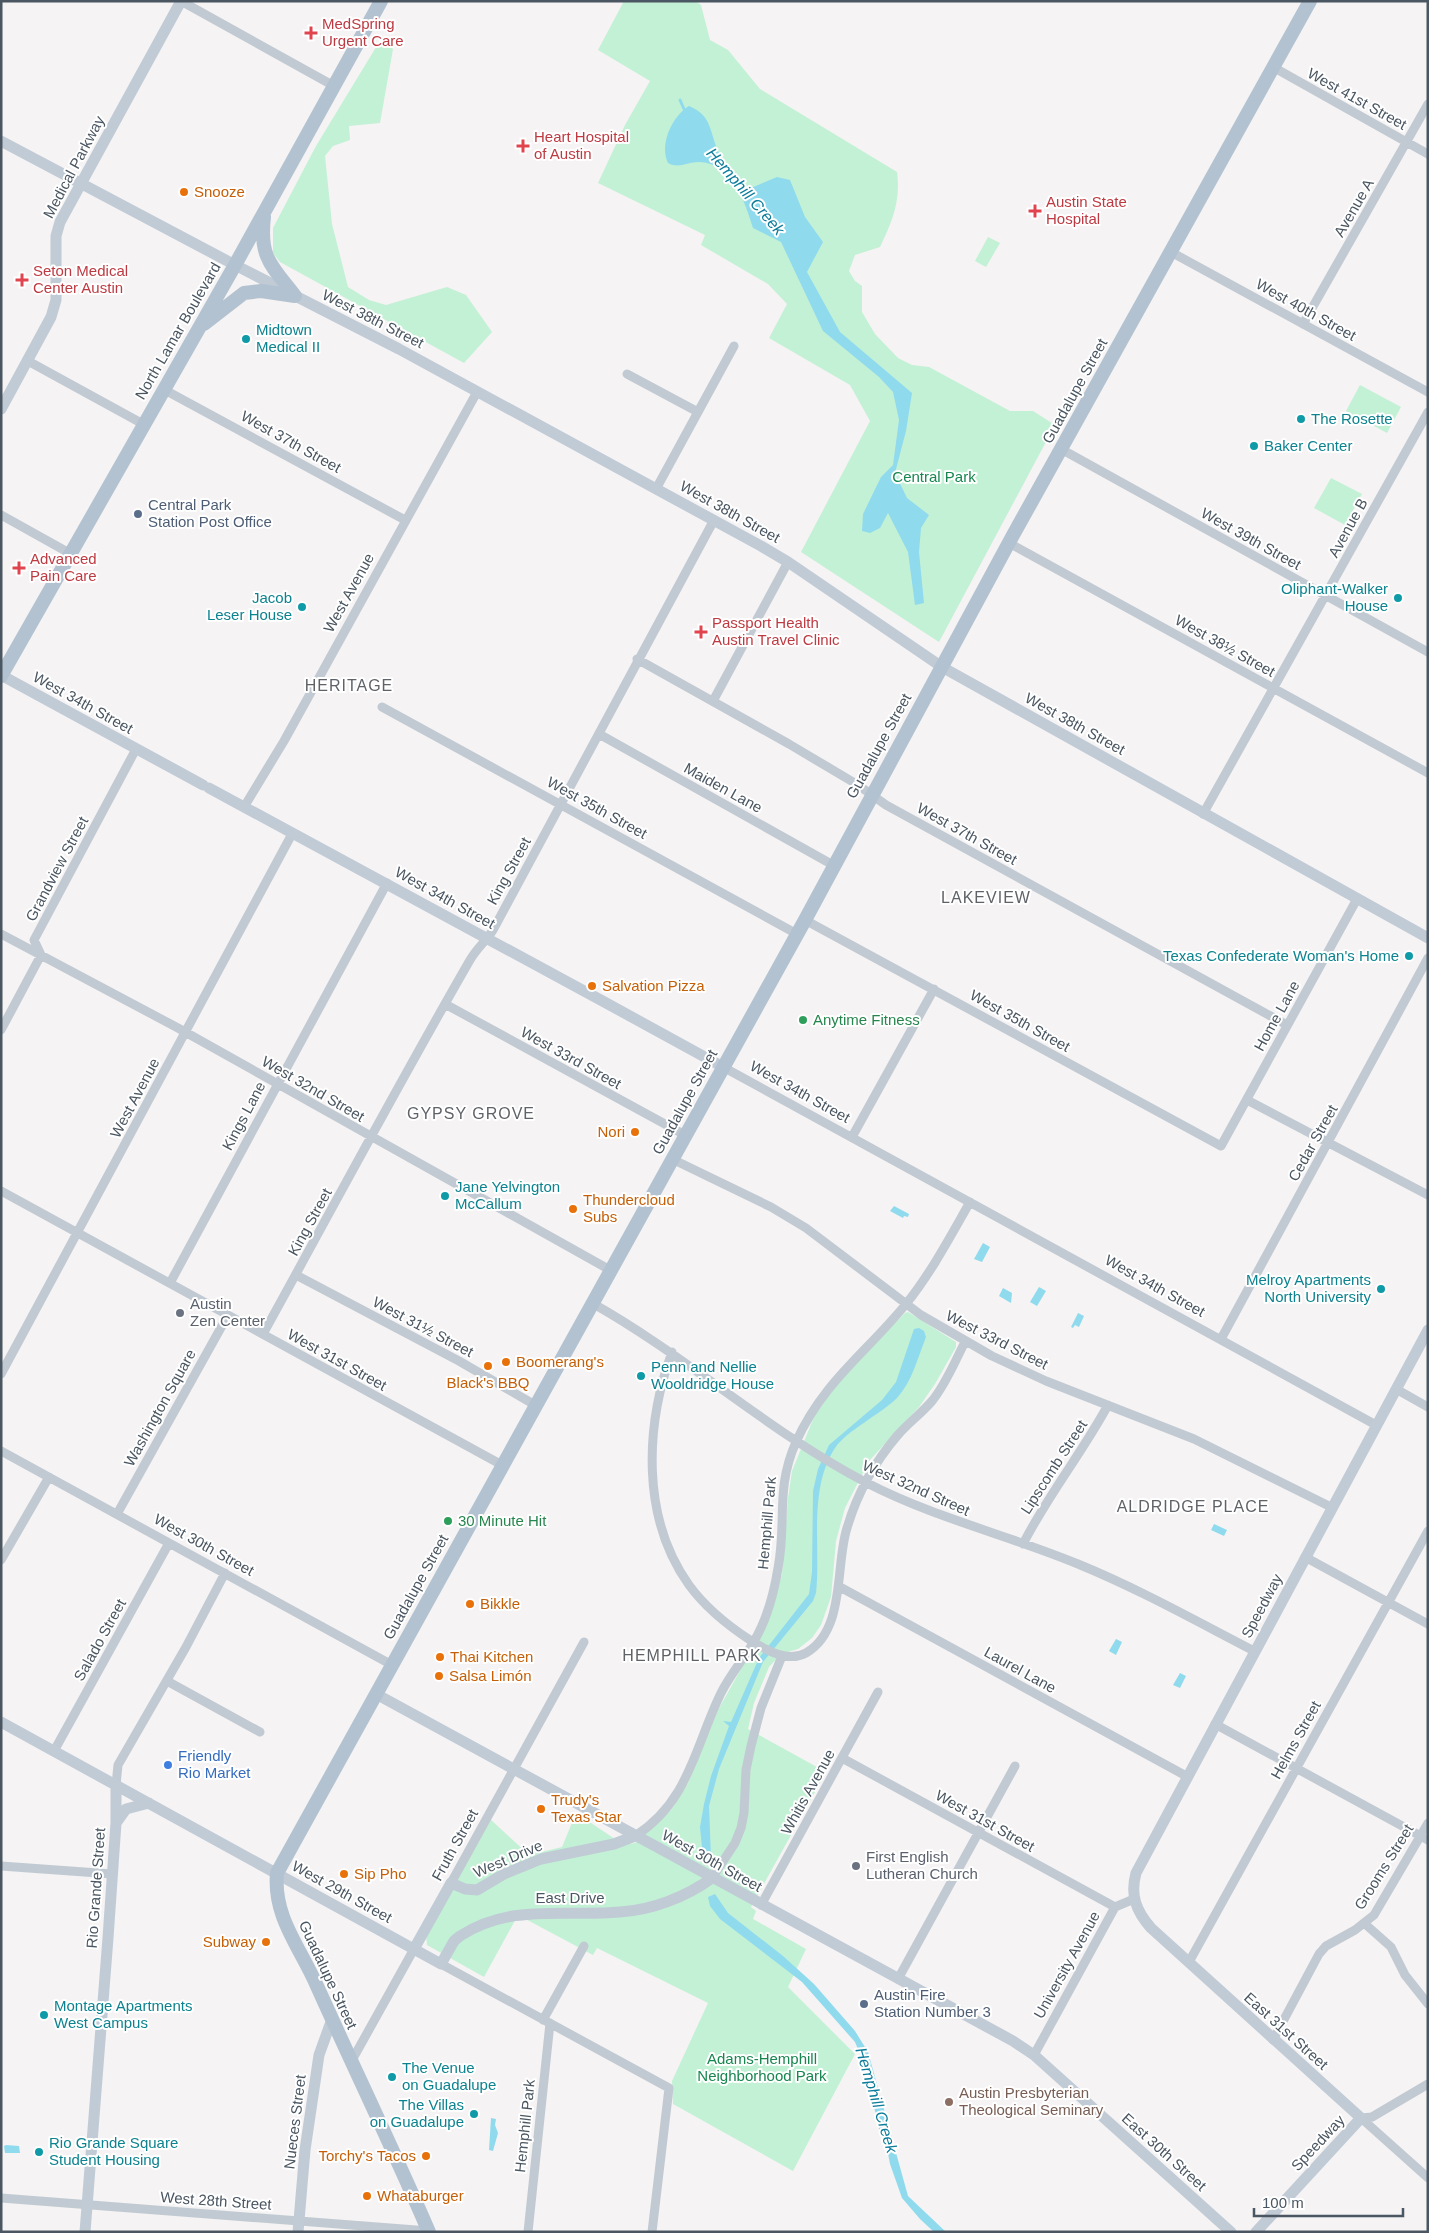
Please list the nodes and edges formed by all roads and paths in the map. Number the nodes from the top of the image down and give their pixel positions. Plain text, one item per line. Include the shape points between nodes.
1 (181, 1) edge
2 (381, 1) edge
3 (1310, 1) edge
4 (1273, 67) junction
5 (334, 86) junction
6 (1428, 104) edge
7 (1, 141) edge
8 (1407, 142) junction
9 (1428, 154) edge
10 (82, 183) junction
11 (264, 212) junction
12 (1171, 252) junction
13 (234, 266) junction
14 (295, 296) junction
15 (1303, 324) junction
16 (199, 327) junction
17 (734, 346) dead end
18 (28, 361) junction
19 (627, 374) dead end
20 (163, 389) junction
21 (477, 392) junction
22 (1428, 392) edge
23 (1, 408) edge
24 (698, 412) junction
25 (1428, 412) edge
26 (144, 424) junction
27 (1061, 449) junction
28 (656, 489) junction
29 (1, 515) edge
30 (405, 520) junction
31 (714, 520) junction
32 (1009, 544) junction
33 (71, 554) junction
34 (788, 562) junction
35 (1326, 596) junction
36 (1428, 652) edge
37 (637, 660) junction
38 (942, 667) junction
39 (1, 676) edge
40 (1274, 688) junction
41 (713, 702) junction
42 (382, 707) dead end
43 (599, 734) junction
44 (136, 749) junction
45 (1428, 773) edge
46 (872, 794) junction
47 (562, 804) junction
48 (244, 807) junction
49 (1203, 814) junction
50 (292, 834) junction
51 (834, 866) junction
52 (387, 883) junction
53 (1357, 899) junction
54 (805, 920) junction
55 (1, 934) edge
56 (797, 934) junction
57 (488, 938) junction
58 (1428, 938) edge
59 (41, 955) junction
60 (1428, 958) edge
61 (934, 989) junction
62 (445, 1004) junction
63 (1287, 1025) junction
64 (1, 1030) edge
65 (186, 1032) junction
66 (723, 1067) junction
67 (277, 1084) junction
68 (1247, 1100) junction
69 (685, 1135) junction
70 (371, 1137) junction
71 (852, 1137) junction
72 (1329, 1143) junction
73 (1222, 1146) joint
74 (672, 1159) junction
75 (1, 1191) edge
76 (1428, 1195) edge
77 (970, 1202) junction
78 (79, 1233) junction
79 (610, 1270) junction
80 (296, 1275) junction
81 (170, 1283) junction
82 (592, 1303) junction
83 (906, 1304) junction
84 (228, 1315) junction
85 (1428, 1330) edge
86 (263, 1334) junction
87 (1221, 1339) junction
88 (965, 1342) junction
89 (672, 1352) junction
90 (5, 1357) edge
91 (1, 1374) edge
92 (1396, 1389) junction
93 (535, 1405) junction
94 (1108, 1405) junction
95 (1428, 1407) edge
96 (1376, 1425) junction
97 (796, 1441) junction
98 (1, 1451) edge
99 (502, 1466) junction
100 (49, 1477) junction
101 (865, 1482) junction
102 (1331, 1507) junction
103 (117, 1514) junction
104 (1428, 1531) edge
105 (169, 1543) junction
106 (1023, 1544) junction
107 (1305, 1557) junction
108 (1, 1560) edge
109 (225, 1573) junction
110 (840, 1587) junction
111 (1388, 1602) junction
112 (1428, 1624) edge
113 (584, 1642) dead end
114 (754, 1642) junction
115 (1254, 1651) junction
116 (773, 1652) junction
117 (392, 1665) junction
118 (167, 1681) junction
119 (878, 1692) dead end
120 (376, 1694) junction
121 (1, 1722) edge
122 (1215, 1724) junction
123 (260, 1732) dead end
124 (54, 1751) junction
125 (842, 1758) junction
126 (1015, 1766) dead end
127 (1296, 1768) junction
128 (514, 1770) junction
129 (1188, 1777) junction
130 (116, 1785) junction
131 (149, 1803) junction
132 (116, 1823) junction
133 (1428, 1823) edge
134 (978, 1832) junction
135 (635, 1836) junction
136 (1424, 1838) edge
137 (1, 1866) edge
138 (277, 1873) junction
139 (112, 1874) junction
140 (712, 1878) junction
141 (451, 1883) junction
142 (1134, 1899) junction
143 (761, 1905) junction
144 (1115, 1907) junction
145 (1364, 1923) junction
146 (584, 1946) dead end
147 (414, 1949) junction
148 (1189, 1962) junction
149 (442, 1964) junction
150 (898, 1979) junction
151 (1428, 2004) edge
152 (332, 2019) junction
153 (547, 2021) junction
154 (1273, 2040) junction
155 (1034, 2055) junction
156 (351, 2062) junction
157 (1428, 2084) edge
158 (1361, 2118) junction
159 (1428, 2178) edge
160 (1, 2198) edge
161 (86, 2205) junction
162 (299, 2226) edge
163 (429, 2231) edge
164 (84, 2232) edge
165 (528, 2232) edge
166 (652, 2232) edge
167 (1231, 2232) edge
168 (1256, 2232) edge

1 - 5 street
1 - 10 street, Medical Parkway
2 - 5 main road, North Lamar Boulevard
3 - 4 main road, Guadalupe Street
4 - 8 street, West 41st Street
4 - 12 main road, Guadalupe Street
5 - 11 main road, North Lamar Boulevard
6 - 8 street, Avenue A
7 - 10 street, West 38th Street
8 - 9 street, West 41st Street
8 - 15 street, Avenue A
10 - 13 street, West 38th Street
10 - 18 street, Medical Parkway via 60,222 56,236 56,300 51,317
11 - 13 main road, North Lamar Boulevard
11 - 14 main road via 262,240 265,255
12 - 15 street, West 40th Street
12 - 27 main road, Guadalupe Street
13 - 14 street, West 38th Street
13 - 16 main road, North Lamar Boulevard
14 - 16 main road via 261,291 241,294
14 - 21 street, West 38th Street
15 - 22 street, West 40th Street
16 - 20 main road, North Lamar Boulevard
17 - 24 street
18 - 23 street, Medical Parkway
18 - 26 street
19 - 24 street
20 - 26 main road, North Lamar Boulevard
20 - 30 street, West 37th Street
21 - 28 street, West 38th Street
21 - 30 street, West Avenue
24 - 28 street
25 - 35 street, Avenue B
26 - 33 main road, North Lamar Boulevard
27 - 32 main road, Guadalupe Street
27 - 35 street, West 39th Street
28 - 31 street, West 38th Street
29 - 33 street
30 - 48 street, West Avenue via 284,742
31 - 34 street, West 38th Street
31 - 37 street, King Street
32 - 38 main road, Guadalupe Street
32 - 40 street, West 38½ Street
33 - 39 main road, North Lamar Boulevard
34 - 38 street, West 38th Street
34 - 41 street
35 - 36 street, West 39th Street
35 - 40 street, Avenue B
37 - 41 street, West 37th Street
37 - 43 street, King Street
38 - 46 main road, Guadalupe Street
38 - 49 street, West 38th Street
39 - 44 street, West 34th Street
40 - 45 street, West 38½ Street
40 - 49 street, Avenue B
41 - 46 street, West 37th Street
42 - 47 street, West 35th Street
43 - 47 street, King Street
43 - 51 street, Maiden Lane
44 - 48 street, West 34th Street
44 - 59 street, Grandview Street via 34,940
46 - 51 main road, Guadalupe Street
46 - 63 street, West 37th Street via 886,805
47 - 56 street, West 35th Street
47 - 57 street, King Street
48 - 50 street, West 34th Street
49 - 53 street, West 38th Street
50 - 52 street, West 34th Street
50 - 65 street, West Avenue
51 - 54 main road, Guadalupe Street
52 - 57 street, West 34th Street
52 - 67 street, Kings Lane
53 - 58 street, West 38th Street
53 - 63 street, Home Lane
54 - 56 main road, Guadalupe Street
54 - 61 street, West 35th Street
55 - 59 street, West 32nd Street
56 - 66 main road, Guadalupe Street
57 - 62 street, King Street via 478,945
57 - 66 street, West 34th Street
59 - 64 street
59 - 65 street, West 32nd Street
60 - 72 street, Cedar Street
61 - 71 street
61 - 73 street, West 35th Street
62 - 69 street, West 33rd Street
62 - 70 street, King Street
63 - 68 street, Home Lane
65 - 67 street, West 32nd Street
65 - 78 street, West Avenue
66 - 69 main road, Guadalupe Street
66 - 71 street, West 34th Street
67 - 70 street, West 32nd Street
67 - 81 street, Kings Lane
68 - 72 street
68 - 73 street, Home Lane
69 - 74 main road, Guadalupe Street
70 - 79 street, West 32nd Street
70 - 80 street, King Street
71 - 77 street, West 34th Street
72 - 76 street
72 - 87 street, Cedar Street
74 - 79 main road, Guadalupe Street
74 - 83 street, West 33rd Street via 771,1207 806,1228
75 - 78 street, West 31st Street
77 - 83 street, Hemphill Park
77 - 87 street, West 34th Street
78 - 81 street, West 31st Street
78 - 90 street, West Avenue
79 - 82 main road, Guadalupe Street
80 - 86 street, King Street
80 - 93 street, West 31½ Street
81 - 84 street, West 31st Street
82 - 89 street, West 32nd Street
82 - 93 main road, Guadalupe Street
83 - 88 street, West 33rd Street
83 - 97 street, Hemphill Park via 831,1384
84 - 86 street, West 31st Street
84 - 103 street, Washington Square
85 - 92 street, Speedway
86 - 99 street, West 31st Street
87 - 96 street, West 34th Street
88 - 94 street, West 33rd Street via 1015,1367
88 - 101 street via 933,1400 899,1434
89 - 97 street, West 32nd Street
89 - 114 street via 653,1424 653,1480 664,1534 676,1564 701,1600
90 - 91 street, West Avenue
92 - 95 street
92 - 96 street, Speedway
93 - 99 main road, Guadalupe Street
94 - 102 street, West 33rd Street via 1194,1439
94 - 106 street, Lipscomb Street
96 - 102 street, Speedway
97 - 101 street, West 32nd Street
97 - 114 street, Hemphill Park via 783,1486 779,1566 769,1605
98 - 100 street, West 30th Street
99 - 117 main road, Guadalupe Street
100 - 103 street, West 30th Street
100 - 108 street
101 - 106 street, West 32nd Street via 928,1511
101 - 110 street via 840,1557
102 - 107 street, Speedway
103 - 105 street, West 30th Street
104 - 111 street, Helms Street
105 - 109 street, West 30th Street
105 - 124 street, Salado Street
106 - 115 street, West 32nd Street via 1114,1579
107 - 111 street
107 - 115 street, Speedway
109 - 117 street, West 30th Street
109 - 118 street, Rio Grande Street
110 - 116 street via 827,1627 814,1647 798,1656
110 - 129 street, Laurel Lane
111 - 112 street
111 - 127 street, Helms Street
113 - 128 street, Fruth Street
114 - 116 street
114 - 135 street, Hemphill Park via 721,1693 688,1775 658,1819
115 - 122 street, Speedway
116 - 140 street via 746,1770 741,1828 735,1844
117 - 120 main road, Guadalupe Street
118 - 123 street
118 - 130 street, Rio Grande Street via 118,1765
119 - 125 street, Whitis Avenue
120 - 128 street, West 30th Street
120 - 138 main road, Guadalupe Street
121 - 124 street, West 29th Street
122 - 127 street
122 - 129 street, Speedway
124 - 130 street, West 29th Street
125 - 134 street, West 31st Street
125 - 143 street, Whitis Avenue
126 - 134 street
127 - 136 street
127 - 148 street, Helms Street
128 - 135 street, West 30th Street
128 - 141 street, Fruth Street
129 - 142 street, Speedway via 1136,1873 1132,1889
130 - 131 street, West 29th Street
130 - 132 street, Rio Grande Street
131 - 132 street via 126,1809
131 - 138 street, West 29th Street
132 - 139 street, Rio Grande Street
133 - 136 street, Grooms Street
134 - 144 street, West 31st Street
134 - 150 street
135 - 140 street, West 30th Street
135 - 141 street, West Drive via 606,1846 541,1859 504,1874 477,1890
136 - 145 street, Grooms Street via 1374,1915
137 - 139 street
138 - 147 street, West 29th Street
138 - 152 main road, Guadalupe Street via 279,1910
139 - 161 street, Rio Grande Street
140 - 143 street, West 30th Street
140 - 149 street, East Drive via 694,1891 633,1910 511,1915 460,1936
141 - 147 street, Fruth Street
142 - 144 street, University Avenue
142 - 148 street, East 31st Street via 1146,1922
143 - 150 street, West 30th Street
144 - 155 street, University Avenue
145 - 151 street via 1391,1947 1405,1975
145 - 154 street, Grooms Street via 1326,1946 1319,1954
146 - 153 street, Hemphill Park
147 - 149 street, West 29th Street
147 - 156 street, Fruth Street
148 - 154 street, East 31st Street
149 - 153 street, West 29th Street
150 - 155 street, West 30th Street
152 - 156 main road, Guadalupe Street
152 - 162 street, Nueces Street via 318,2055
153 - 165 street, Hemphill Park
153 - 166 street, West 29th Street via 669,2088
154 - 158 street, East 31st Street
155 - 167 street, East 30th Street
156 - 163 main road, Guadalupe Street
157 - 158 street via 1372,2117
158 - 159 street, East 31st Street
158 - 168 street, Speedway
160 - 161 street, West 28th Street
161 - 162 street, West 28th Street
161 - 164 street, Rio Grande Street
162 - 163 street, West 28th Street

